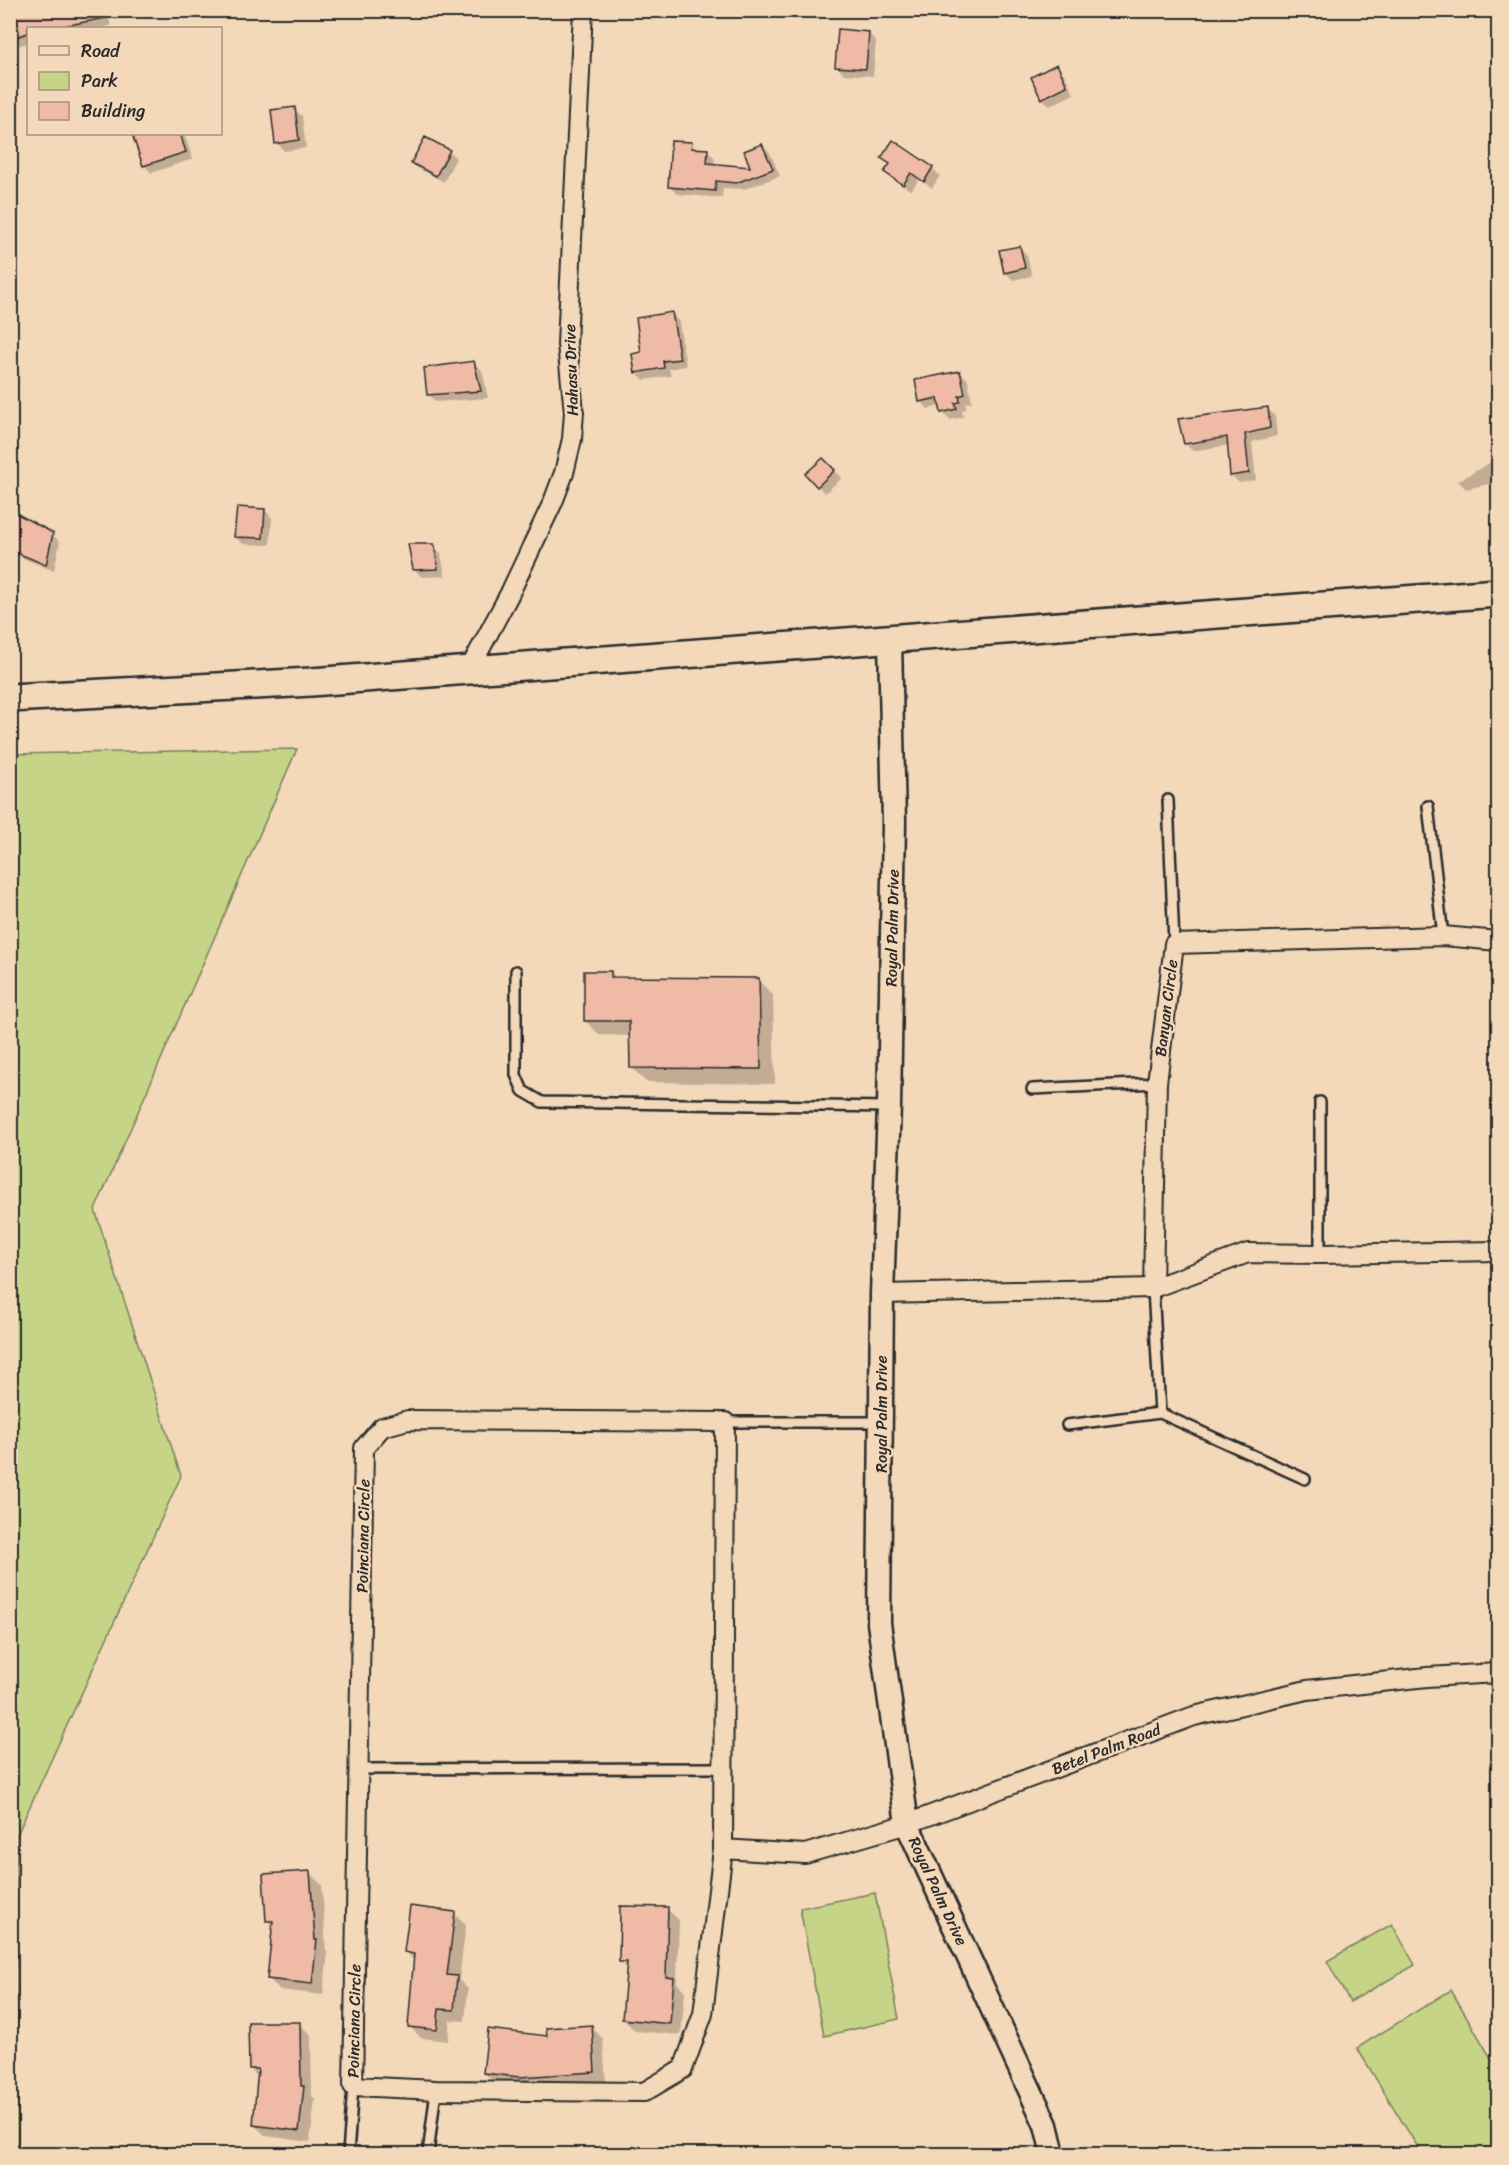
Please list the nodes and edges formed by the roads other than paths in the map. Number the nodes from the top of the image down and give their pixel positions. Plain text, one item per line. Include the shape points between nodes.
1 (583, 10) edge
2 (1498, 594) edge
3 (890, 640) junction
4 (468, 670) junction
5 (10, 698) edge
6 (1168, 800) dead end
7 (1428, 806) dead end
8 (1443, 936) junction
9 (1498, 941) edge
10 (1174, 944) junction
11 (516, 971) dead end
12 (1157, 1083) junction
13 (1032, 1089) dead end
14 (1320, 1102) dead end
15 (889, 1107) junction
16 (1498, 1251) edge
17 (1320, 1254) junction
18 (1153, 1288) junction
19 (882, 1294) junction
20 (1160, 1413) junction
21 (724, 1422) junction
22 (882, 1422) junction
23 (1067, 1425) dead end
24 (1305, 1479) dead end
25 (1498, 1673) edge
26 (722, 1768) junction
27 (358, 1769) junction
28 (907, 1824) junction
29 (723, 1850) junction
30 (353, 2086) junction
31 (436, 2090) junction
32 (348, 2154) edge
33 (428, 2154) edge
34 (1053, 2154) edge

1 - 4 street, Hahasu Drive via 567,344 574,412 572,439 553,502
2 - 3 main road
3 - 4 main road
3 - 15 street, Royal Palm Drive via 894,822
4 - 5 main road
6 - 10 lane
7 - 8 lane
8 - 9 street, Banyan Circle
8 - 10 street, Banyan Circle
10 - 12 street, Banyan Circle
11 - 15 lane via 516,1075 523,1091 542,1102
12 - 13 lane
12 - 18 street, Banyan Circle
14 - 17 lane
15 - 19 street, Royal Palm Drive
16 - 17 street
17 - 18 street via 1248,1253
18 - 19 street
18 - 20 lane
19 - 22 street, Royal Palm Drive
20 - 23 lane
20 - 24 lane
21 - 22 lane
21 - 26 street, Poinciana Circle
21 - 27 street, Poinciana Circle via 408,1420 381,1427 364,1448
22 - 28 street, Royal Palm Drive via 879,1623
25 - 28 street, Betel Palm Road via 1306,1689 1194,1716
26 - 27 lane
26 - 29 street, Poinciana Circle
27 - 30 street, Poinciana Circle
28 - 29 street, Betel Palm Road via 805,1854
28 - 34 street, Royal Palm Drive via 1046,2125
29 - 31 street, Poinciana Circle via 704,2014 683,2068 644,2092
30 - 31 street, Poinciana Circle
30 - 32 lane
31 - 33 lane

